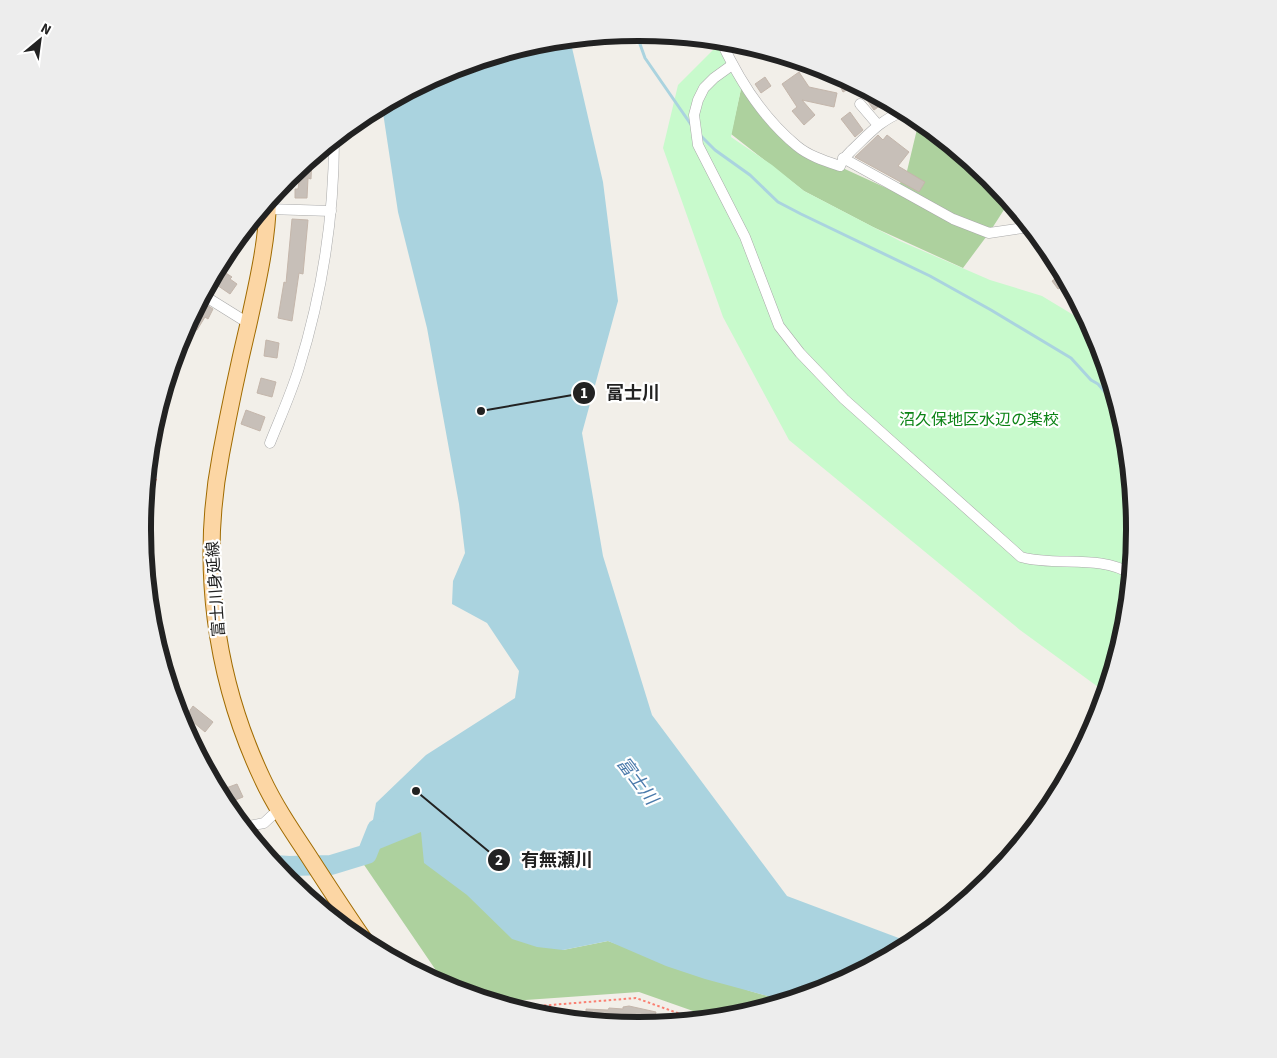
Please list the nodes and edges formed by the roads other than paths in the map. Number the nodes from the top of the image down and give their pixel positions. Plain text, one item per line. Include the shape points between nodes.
1 (725, 49) edge
2 (732, 65) junction
3 (860, 104) dead end
4 (896, 115) edge
5 (878, 125) junction
6 (334, 148) edge
7 (843, 158) junction
8 (273, 206) edge
9 (331, 211) junction
10 (267, 213) edge
11 (1022, 228) edge
12 (209, 299) edge
13 (248, 323) junction
14 (270, 443) dead end
15 (1124, 571) edge
16 (279, 812) junction
17 (252, 825) edge
18 (354, 925) edge

1 - 2 street
2 - 7 street via 748,92 799,148 840,166
2 - 15 street via 704,88 694,115 698,145 745,237 779,326 844,399 1021,556 1035,561 1111,564
3 - 5 street
4 - 5 street
5 - 7 street
6 - 9 street
7 - 11 street via 953,219 989,233
8 - 9 street
9 - 14 street via 322,279 312,322 299,369
10 - 13 main road, 富士川身延線 via 258,282
12 - 13 street
13 - 16 main road, 富士川身延線 via 221,457 212,525 211,563 224,672 261,777
16 - 17 street via 264,823
16 - 18 main road, 富士川身延線

